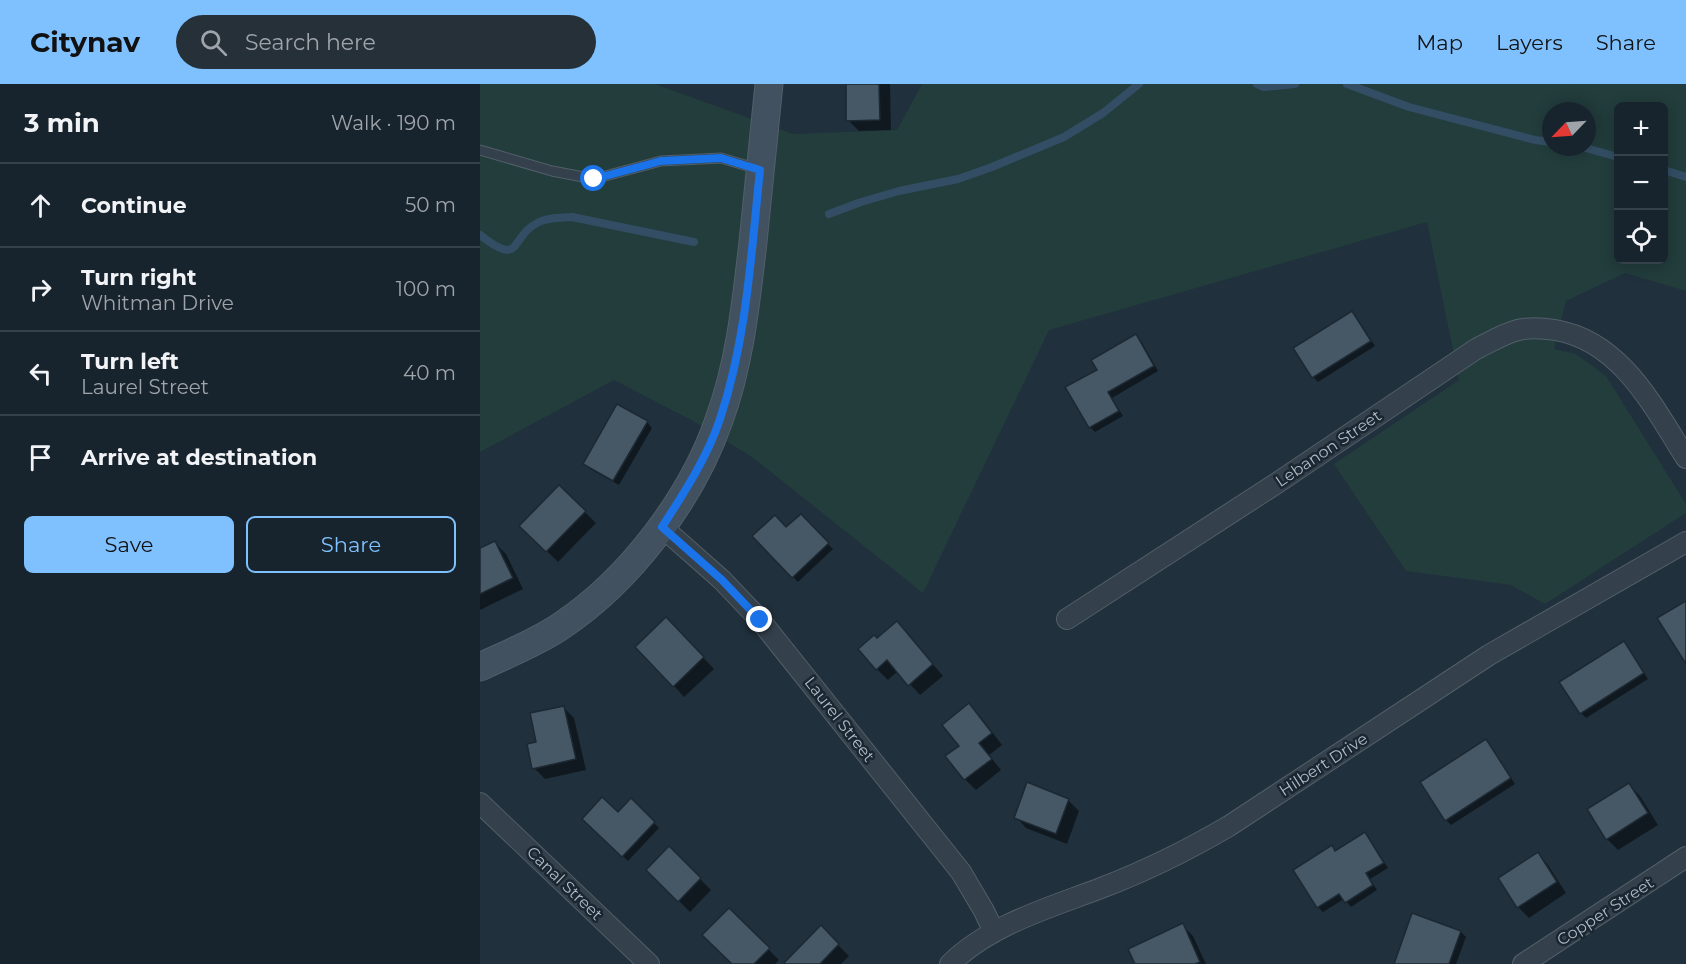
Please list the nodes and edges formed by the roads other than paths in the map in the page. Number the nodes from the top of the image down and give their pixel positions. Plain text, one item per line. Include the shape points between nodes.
1 (769, 84) edge
2 (480, 150) edge
3 (760, 170) junction
4 (1686, 458) edge
5 (662, 527) junction
6 (1686, 542) edge
7 (1067, 619) dead end
8 (480, 667) edge
9 (480, 803) edge
10 (1686, 857) edge
11 (993, 932) junction
12 (649, 964) edge
13 (950, 964) edge
14 (1523, 964) edge

1 - 3 street
2 - 3 lane via 594,179 661,161 721,158
3 - 5 street via 743,327 729,390 709,445
4 - 7 street, Lebanon Street via 1643,392 1602,348 1579,336 1543,328 1520,330 1476,349
5 - 8 street via 636,560 585,609 535,641
5 - 11 street, Laurel Street via 760,620 961,872
6 - 11 street, Hilbert Drive via 1489,655 1192,848
9 - 12 street, Canal Street
10 - 14 street, Copper Street
11 - 13 street, Hilbert Drive

